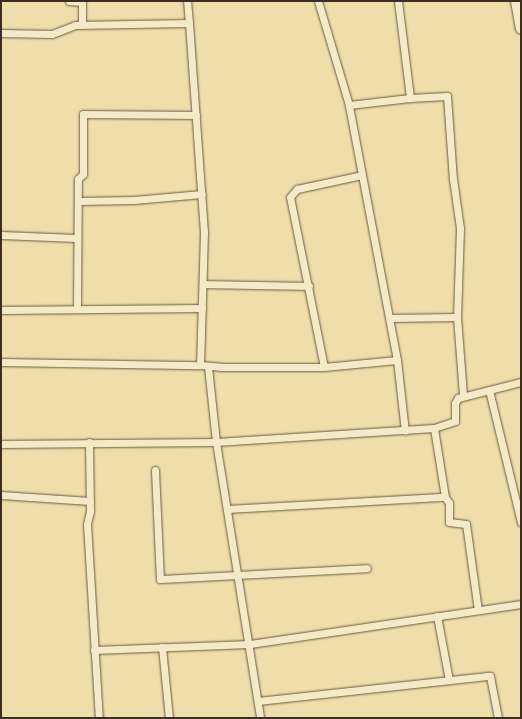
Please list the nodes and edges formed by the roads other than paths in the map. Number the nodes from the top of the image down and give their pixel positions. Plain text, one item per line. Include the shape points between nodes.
1 (69, 1) edge
2 (187, 1) edge
3 (318, 1) edge
4 (398, 1) edge
5 (516, 1) edge
6 (82, 2) edge
7 (189, 23) junction
8 (82, 25) junction
9 (521, 29) edge
10 (1, 33) edge
11 (410, 98) junction
12 (349, 105) junction
13 (196, 115) junction
14 (362, 175) junction
15 (202, 194) junction
16 (78, 201) junction
17 (1, 235) edge
18 (76, 238) junction
19 (203, 284) junction
20 (309, 286) junction
21 (202, 308) junction
22 (77, 309) junction
23 (1, 310) edge
24 (457, 317) junction
25 (390, 318) junction
26 (398, 360) junction
27 (1, 362) edge
28 (200, 365) junction
29 (208, 367) junction
30 (324, 367) junction
31 (521, 382) edge
32 (490, 390) junction
33 (463, 395) junction
34 (434, 428) junction
35 (405, 431) junction
36 (89, 442) junction
37 (216, 442) junction
38 (1, 444) edge
39 (155, 470) dead end
40 (1, 495) edge
41 (445, 497) junction
42 (90, 501) junction
43 (226, 509) junction
44 (521, 522) edge
45 (368, 568) dead end
46 (237, 576) junction
47 (521, 604) edge
48 (478, 610) junction
49 (437, 616) junction
50 (250, 644) junction
51 (162, 647) junction
52 (94, 650) junction
53 (449, 680) junction
54 (258, 701) junction
55 (99, 718) edge
56 (169, 718) edge
57 (260, 718) edge
58 (498, 718) edge

1 - 6 street
2 - 7 street
3 - 12 street
4 - 11 street
5 - 9 street
6 - 8 street
7 - 8 street
7 - 13 street
8 - 10 street via 52,34
11 - 12 street
11 - 24 street via 447,96 453,179 460,228
12 - 14 street
13 - 15 street
13 - 16 street via 83,114 83,174 78,179
14 - 20 street via 292,192 290,197
14 - 25 street
15 - 16 street via 134,200
15 - 19 street
16 - 18 street
17 - 18 street
18 - 22 street
19 - 20 street
19 - 21 street
20 - 30 street
21 - 22 street
21 - 28 street
22 - 23 street
24 - 25 street
24 - 33 street
25 - 26 street
26 - 30 street
26 - 35 street
27 - 28 street
28 - 29 street
29 - 30 street
29 - 37 street
31 - 32 street
32 - 33 street
32 - 44 street
33 - 34 street via 455,400 455,421
34 - 35 street
34 - 41 street
35 - 37 street
36 - 37 street
36 - 38 street
36 - 42 street
37 - 43 street
39 - 46 street via 160,579
40 - 42 street
41 - 43 street
41 - 48 street via 449,503 449,522 466,524
42 - 52 street via 86,524
43 - 46 street
45 - 46 street
46 - 50 street
47 - 48 street
48 - 49 street
49 - 50 street
49 - 53 street
50 - 51 street
50 - 54 street
51 - 52 street
51 - 56 street
52 - 55 street
53 - 54 street
53 - 58 street via 490,676
54 - 57 street

